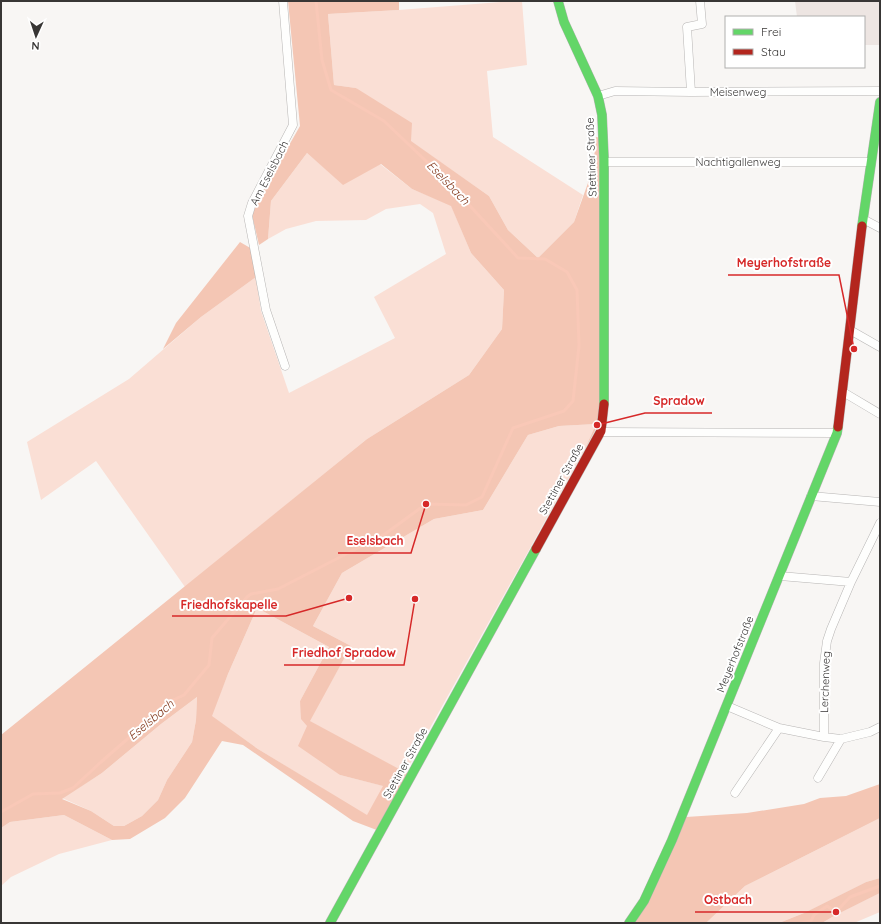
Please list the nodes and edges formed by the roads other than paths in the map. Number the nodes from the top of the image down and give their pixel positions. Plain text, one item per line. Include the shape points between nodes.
1 (283, 1) edge
2 (558, 1) edge
3 (700, 1) edge
4 (880, 91) edge
5 (691, 92) junction
6 (598, 96) junction
7 (880, 102) edge
8 (879, 113) edge
9 (604, 162) junction
10 (871, 162) junction
11 (863, 219) junction
12 (880, 228) edge
13 (850, 330) junction
14 (880, 347) edge
15 (285, 366) dead end
16 (843, 392) junction
17 (880, 414) edge
18 (601, 432) junction
19 (837, 433) junction
20 (811, 496) junction
21 (880, 502) edge
22 (880, 523) edge
23 (780, 576) junction
24 (851, 582) junction
25 (727, 706) junction
26 (880, 727) edge
27 (779, 728) junction
28 (824, 738) junction
29 (841, 739) junction
30 (818, 778) dead end
31 (735, 793) dead end
32 (330, 923) edge
33 (629, 923) edge

1 - 15 street, Am Eselsbach via 293,125 252,203 248,216 266,310
2 - 6 street, Stettiner Straße via 564,22
3 - 5 street via 702,24 687,28
4 - 5 street, Meisenweg
5 - 6 street, Meisenweg via 615,91
6 - 9 street, Stettiner Straße via 602,115
7 - 8 street, Meyerhofstraße
8 - 10 street, Meyerhofstraße
9 - 10 street, Nachtigallenweg
9 - 18 street, Stettiner Straße via 604,412
10 - 11 street, Meyerhofstraße
11 - 12 street
11 - 13 street, Meyerhofstraße
13 - 14 street
13 - 16 street, Meyerhofstraße
16 - 17 street
16 - 19 street, Meyerhofstraße
18 - 19 street
18 - 32 street, Stettiner Straße
19 - 20 street, Meyerhofstraße
20 - 21 street
20 - 23 street, Meyerhofstraße
22 - 24 street, Lerchenweg
23 - 24 street
23 - 25 street, Meyerhofstraße
24 - 28 street, Lerchenweg via 831,629 824,663
25 - 27 street
25 - 33 street, Meyerhofstraße via 672,840 644,901
26 - 29 street
27 - 28 street
27 - 31 street
28 - 29 street
29 - 30 street

